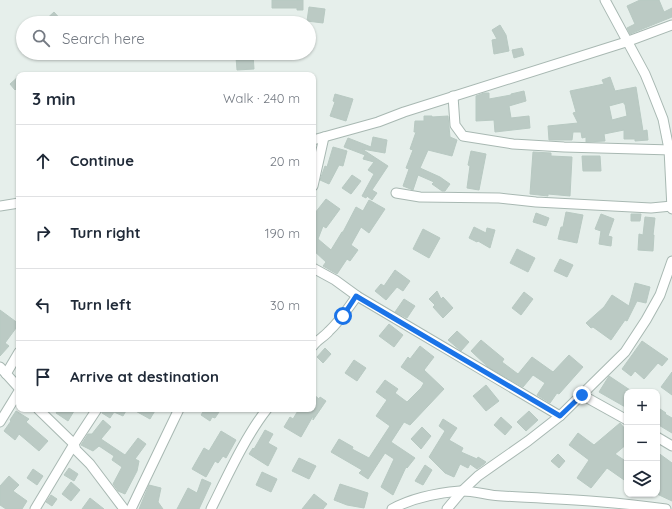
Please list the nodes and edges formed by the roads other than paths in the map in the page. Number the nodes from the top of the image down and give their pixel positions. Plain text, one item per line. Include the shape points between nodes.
1 (605, 0) edge
2 (672, 25) edge
3 (626, 42) junction
4 (453, 96) junction
5 (324, 137) junction
6 (316, 139) edge
7 (671, 150) edge
8 (316, 173) edge
9 (396, 193) dead end
10 (16, 203) edge
11 (0, 206) edge
12 (672, 208) edge
13 (672, 262) edge
14 (316, 270) edge
15 (356, 296) junction
16 (316, 341) edge
17 (16, 355) edge
18 (3, 370) edge
19 (16, 385) edge
20 (16, 394) edge
21 (582, 395) junction
22 (41, 412) edge
23 (95, 412) edge
24 (178, 412) edge
25 (265, 412) edge
26 (560, 416) junction
27 (624, 418) edge
28 (0, 422) edge
29 (660, 439) edge
30 (74, 444) junction
31 (672, 446) edge
32 (462, 491) junction
33 (35, 509) edge
34 (124, 509) edge
35 (132, 509) edge
36 (211, 509) edge
37 (392, 509) edge
38 (447, 509) edge
39 (666, 509) edge

1 - 3 street
2 - 3 street
3 - 4 street
3 - 7 street via 652,91
4 - 5 street via 378,122
4 - 7 street via 455,125 463,136 520,145
5 - 6 street
5 - 8 street
7 - 12 street
9 - 12 street via 420,197 499,198
10 - 11 street
13 - 21 street via 660,295 625,352
14 - 15 street
15 - 16 street via 328,333
15 - 26 street
17 - 18 street
18 - 19 street
20 - 28 street
21 - 26 street
21 - 27 street
22 - 30 street
23 - 30 street
24 - 35 street
25 - 36 street
26 - 32 street via 478,476
29 - 31 street
30 - 33 street
30 - 34 street via 76,450 90,464
32 - 37 street via 403,503
32 - 38 street
32 - 39 street

